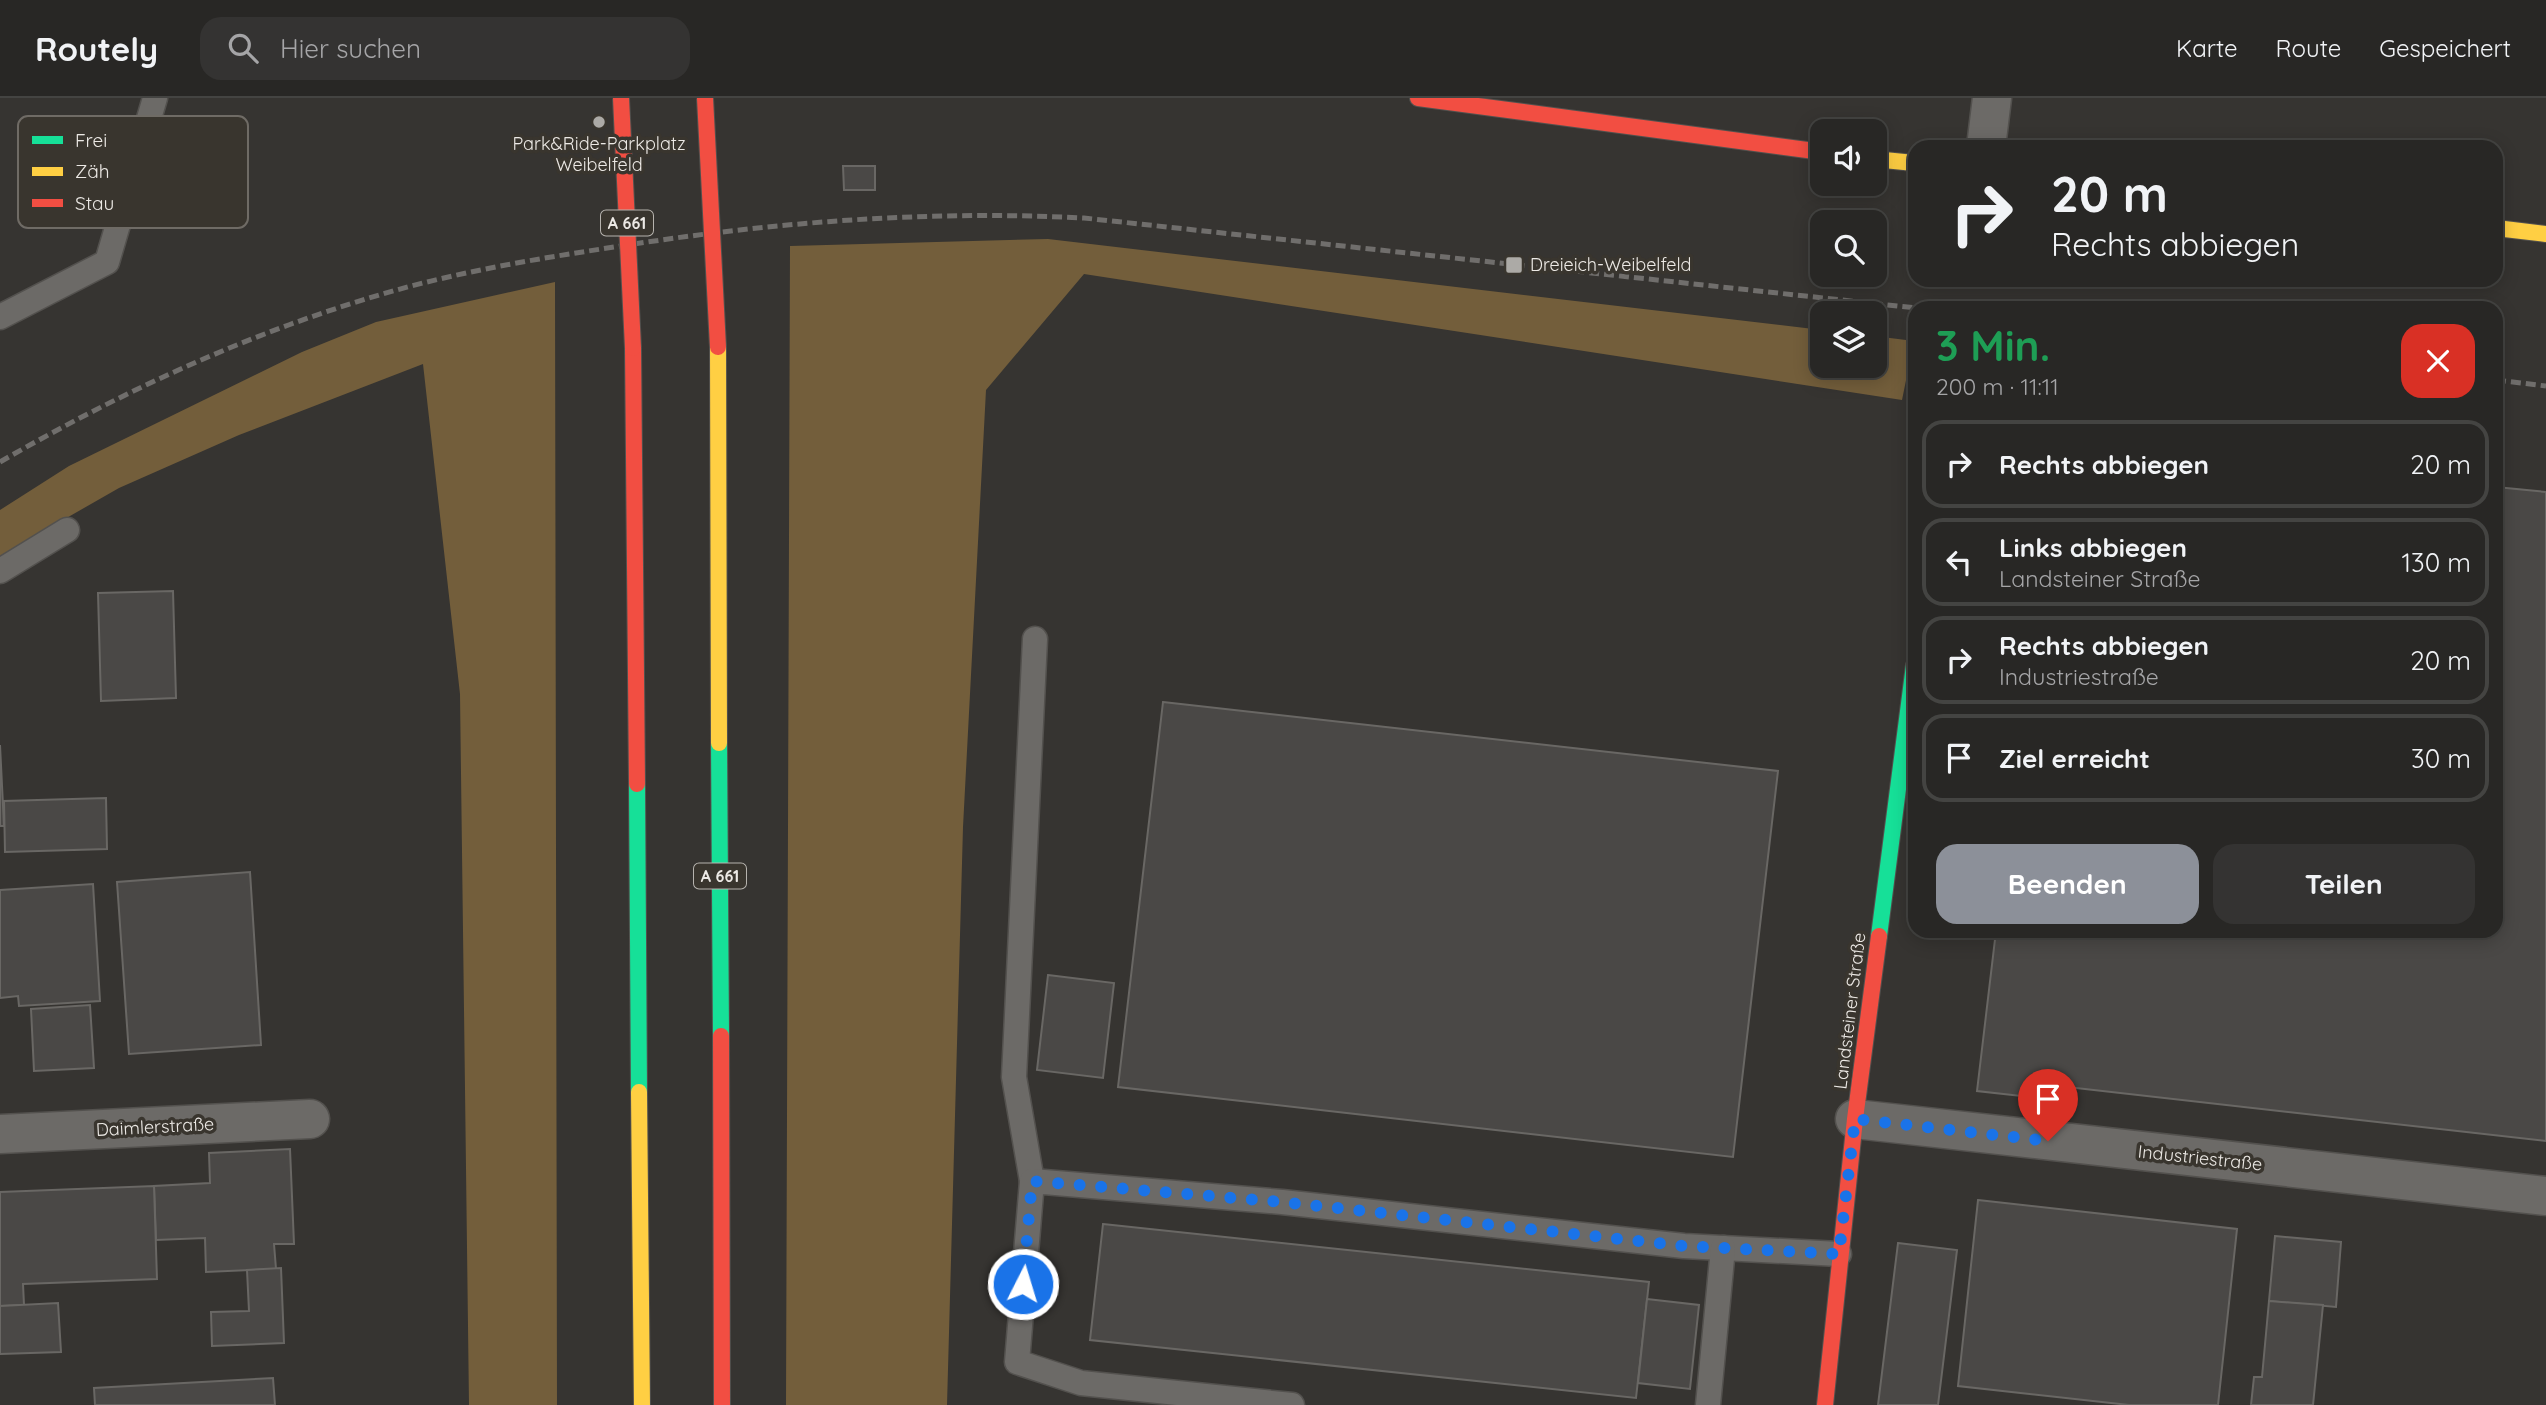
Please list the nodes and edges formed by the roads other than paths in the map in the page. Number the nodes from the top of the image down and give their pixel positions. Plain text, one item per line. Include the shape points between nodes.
1 (155, 98) edge
2 (621, 98) edge
3 (705, 98) edge
4 (1418, 98) edge
5 (1992, 98) edge
6 (150, 116) edge
7 (1987, 140) edge
8 (1810, 150) edge
9 (1887, 160) edge
10 (1908, 162) edge
11 (117, 228) edge
12 (2503, 229) edge
13 (2546, 234) edge
14 (0, 317) edge
15 (67, 530) dead end
16 (0, 571) edge
17 (1035, 639) dead end
18 (1908, 711) edge
19 (310, 1119) dead end
20 (1855, 1119) junction
21 (0, 1134) edge
22 (1032, 1181) junction
23 (2546, 1196) edge
24 (1723, 1248) junction
25 (1839, 1254) junction
26 (1080, 1394) edge
27 (642, 1405) edge
28 (722, 1405) edge
29 (1292, 1405) edge
30 (1708, 1405) edge
31 (1825, 1405) edge

1 - 6 lane
2 - 27 main road, A 661, bridge via 633,348
3 - 28 main road, A 661, bridge via 718,347
4 - 8 main road
5 - 7 street
9 - 10 main road
11 - 14 lane via 107,262
12 - 13 main road
15 - 16 lane
17 - 22 lane via 1014,1077
18 - 20 main road, Landsteiner Straße
19 - 21 street, Daimlerstraße
20 - 23 street, Industriestraße
20 - 25 main road, Landsteiner Straße
22 - 24 lane
22 - 26 lane via 1017,1362
24 - 25 lane
24 - 30 lane
25 - 31 main road, Landsteiner Straße
26 - 29 lane

